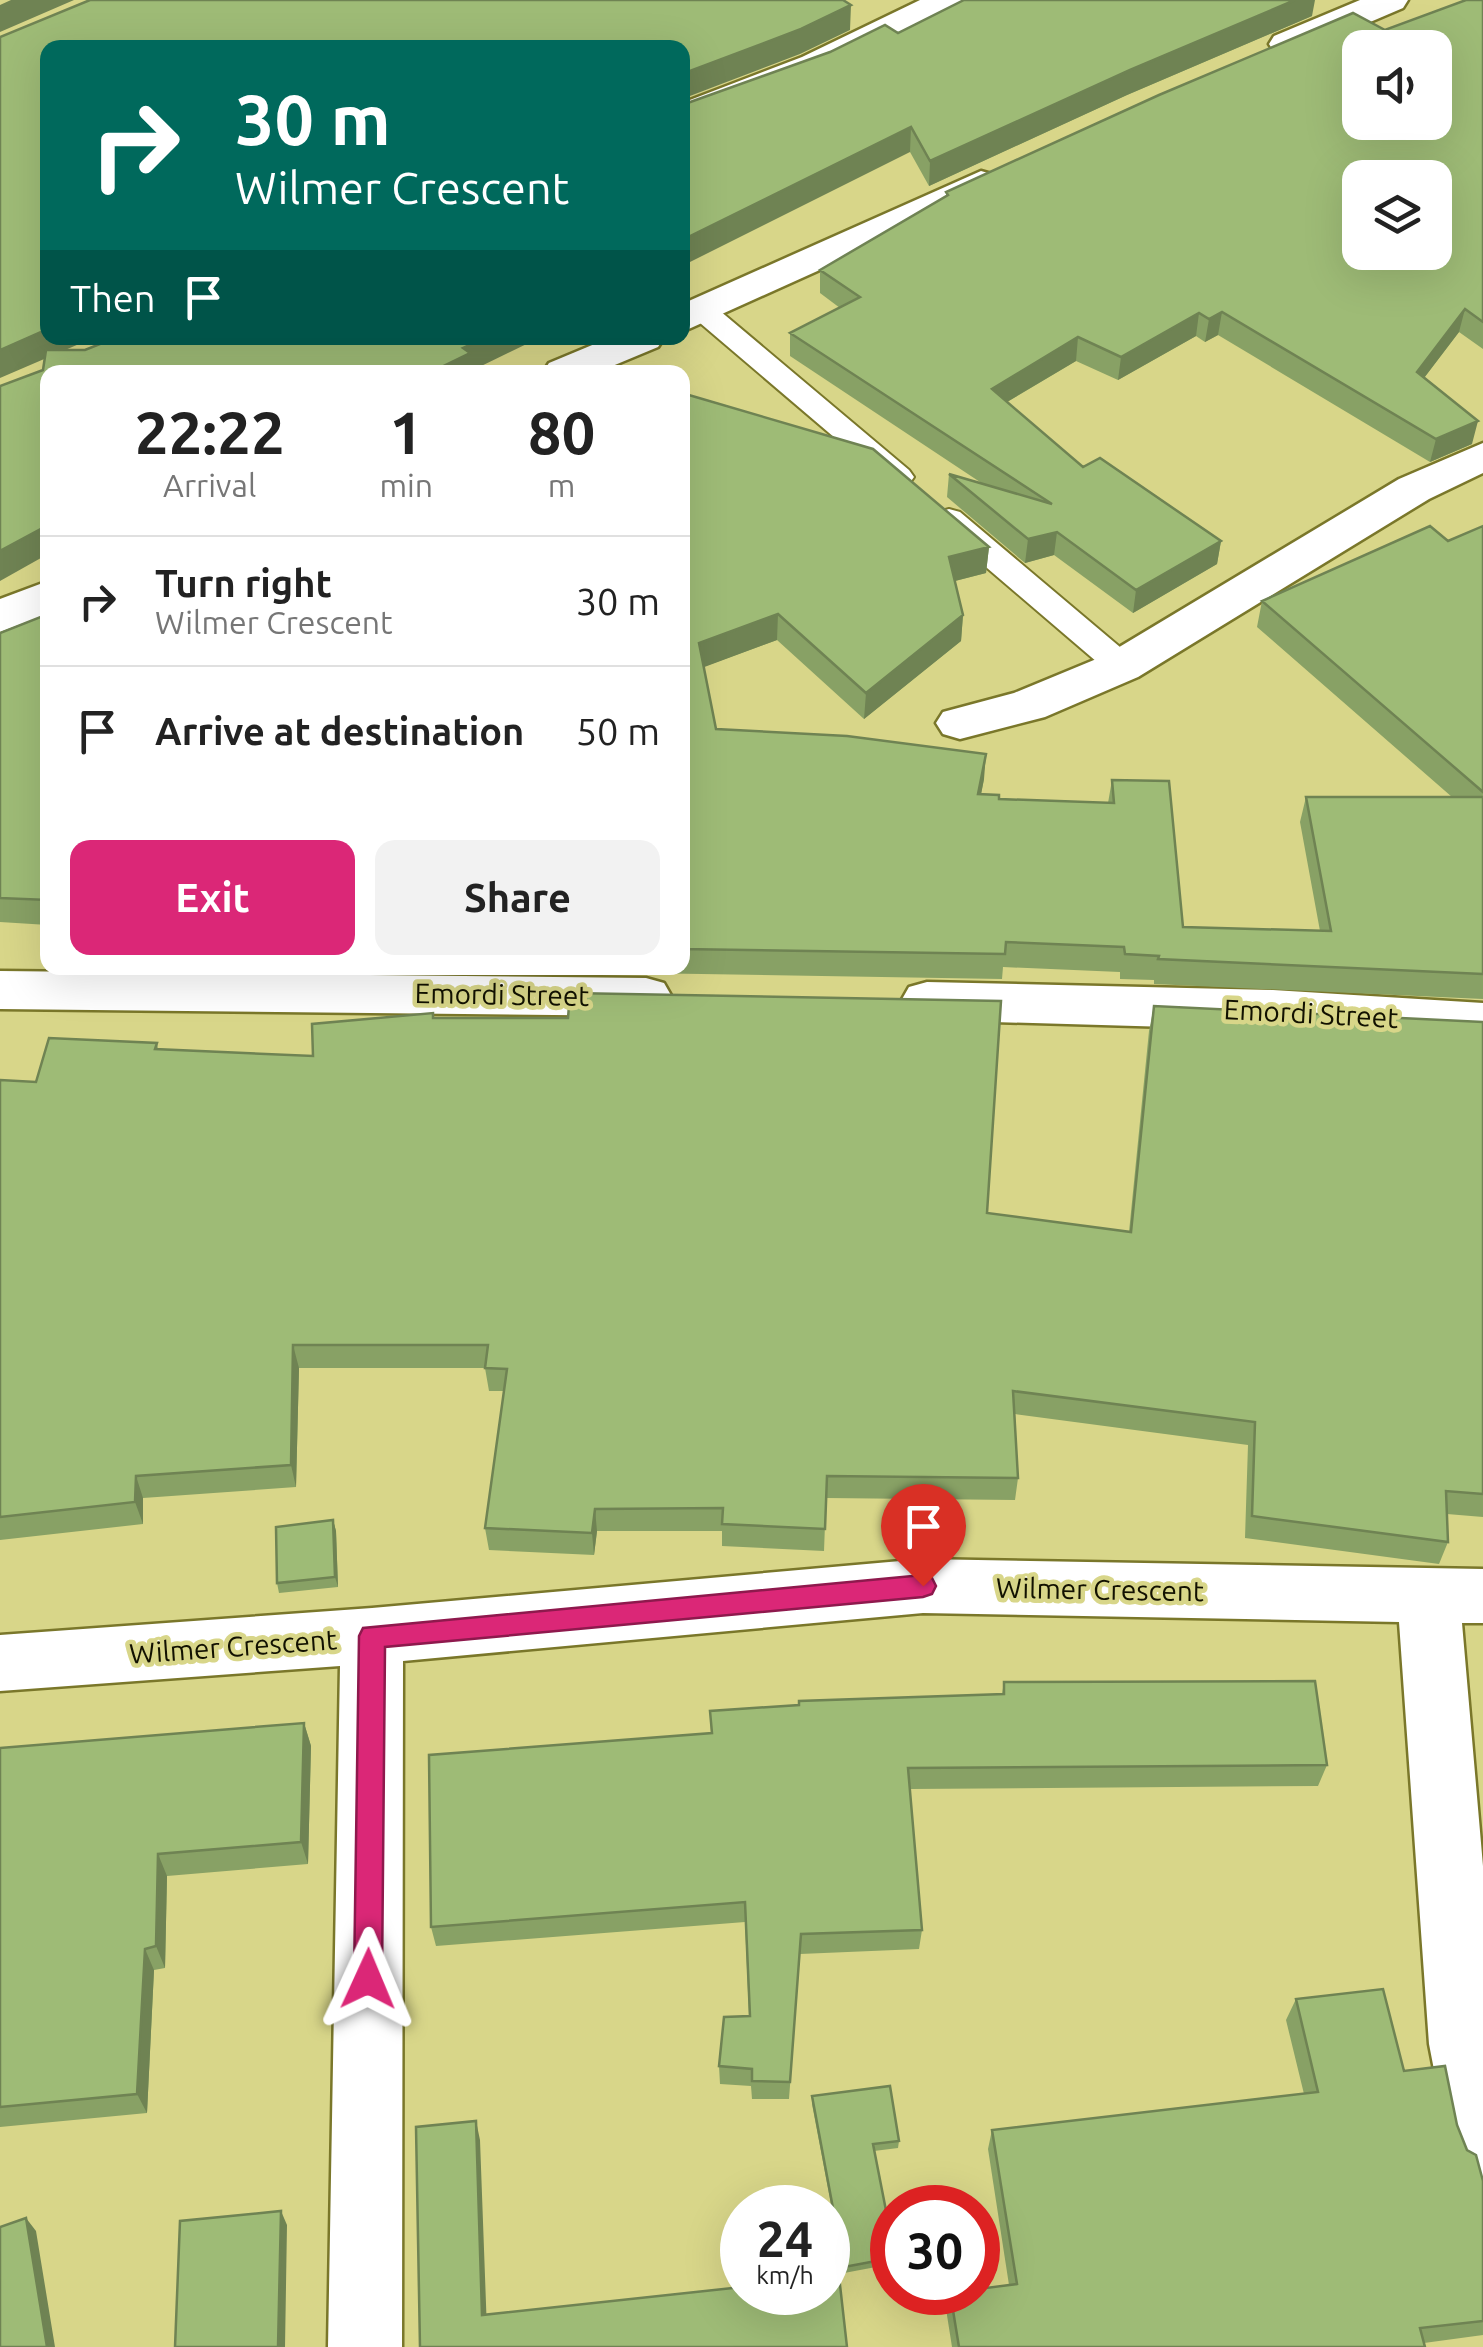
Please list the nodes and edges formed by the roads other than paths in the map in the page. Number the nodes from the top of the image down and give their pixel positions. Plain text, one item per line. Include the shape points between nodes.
1 (948, 0) edge
2 (1390, 0) edge
3 (1248, 61) edge
4 (690, 113) edge
5 (1022, 164) edge
6 (693, 316) edge
7 (627, 345) edge
8 (580, 365) edge
9 (1483, 456) edge
10 (40, 600) edge
11 (0, 617) edge
12 (1122, 666) junction
13 (960, 724) dead end
14 (0, 990) edge
15 (695, 998) edge
16 (887, 1000) edge
17 (1483, 1023) edge
18 (1456, 1595) edge
19 (372, 1636) junction
20 (0, 1663) edge
21 (1483, 2142) edge
22 (366, 2347) edge

1 - 4 street via 816,65
2 - 3 street
5 - 6 street
6 - 12 lane
7 - 8 street
9 - 12 street via 1368,516
10 - 11 street
12 - 13 street via 1028,706
14 - 15 street, Emordi Street
16 - 17 street, Emordi Street
18 - 19 street, Wilmer Crescent via 923,1586
18 - 21 street via 1464,2044
19 - 20 street, Wilmer Crescent
19 - 22 street

